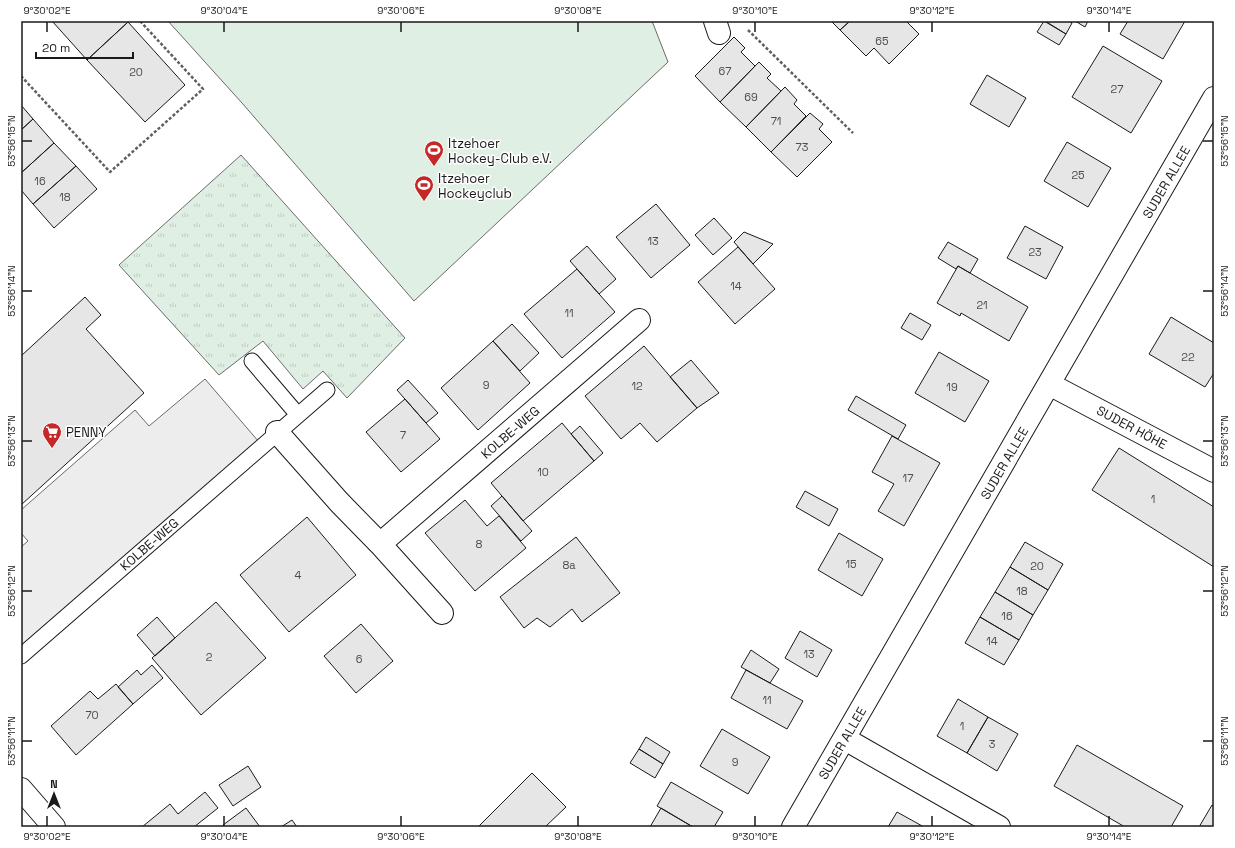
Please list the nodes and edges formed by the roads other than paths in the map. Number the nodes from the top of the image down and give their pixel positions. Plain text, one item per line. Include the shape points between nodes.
1 (1214, 98) edge
2 (639, 320) dead end
3 (252, 361) dead end
4 (1049, 384) junction
5 (327, 390) dead end
6 (298, 415) junction
7 (278, 432) junction
8 (1214, 471) edge
9 (380, 544) junction
10 (442, 613) dead end
11 (21, 656) edge
12 (845, 739) junction
13 (21, 789) edge
14 (54, 827) edge
15 (793, 827) edge
16 (999, 827) edge

1 - 4 street, SUDER ALLEE
2 - 9 street, KOLBE-WEG
3 - 6 lane
4 - 8 street, SUDER HÖHE
4 - 12 street, SUDER ALLEE
5 - 6 lane, KOLBE-WEG
6 - 7 lane, KOLBE-WEG
7 - 9 street via 339,502
7 - 11 lane, KOLBE-WEG
9 - 10 street
12 - 15 street, SUDER ALLEE
12 - 16 street
13 - 14 street

